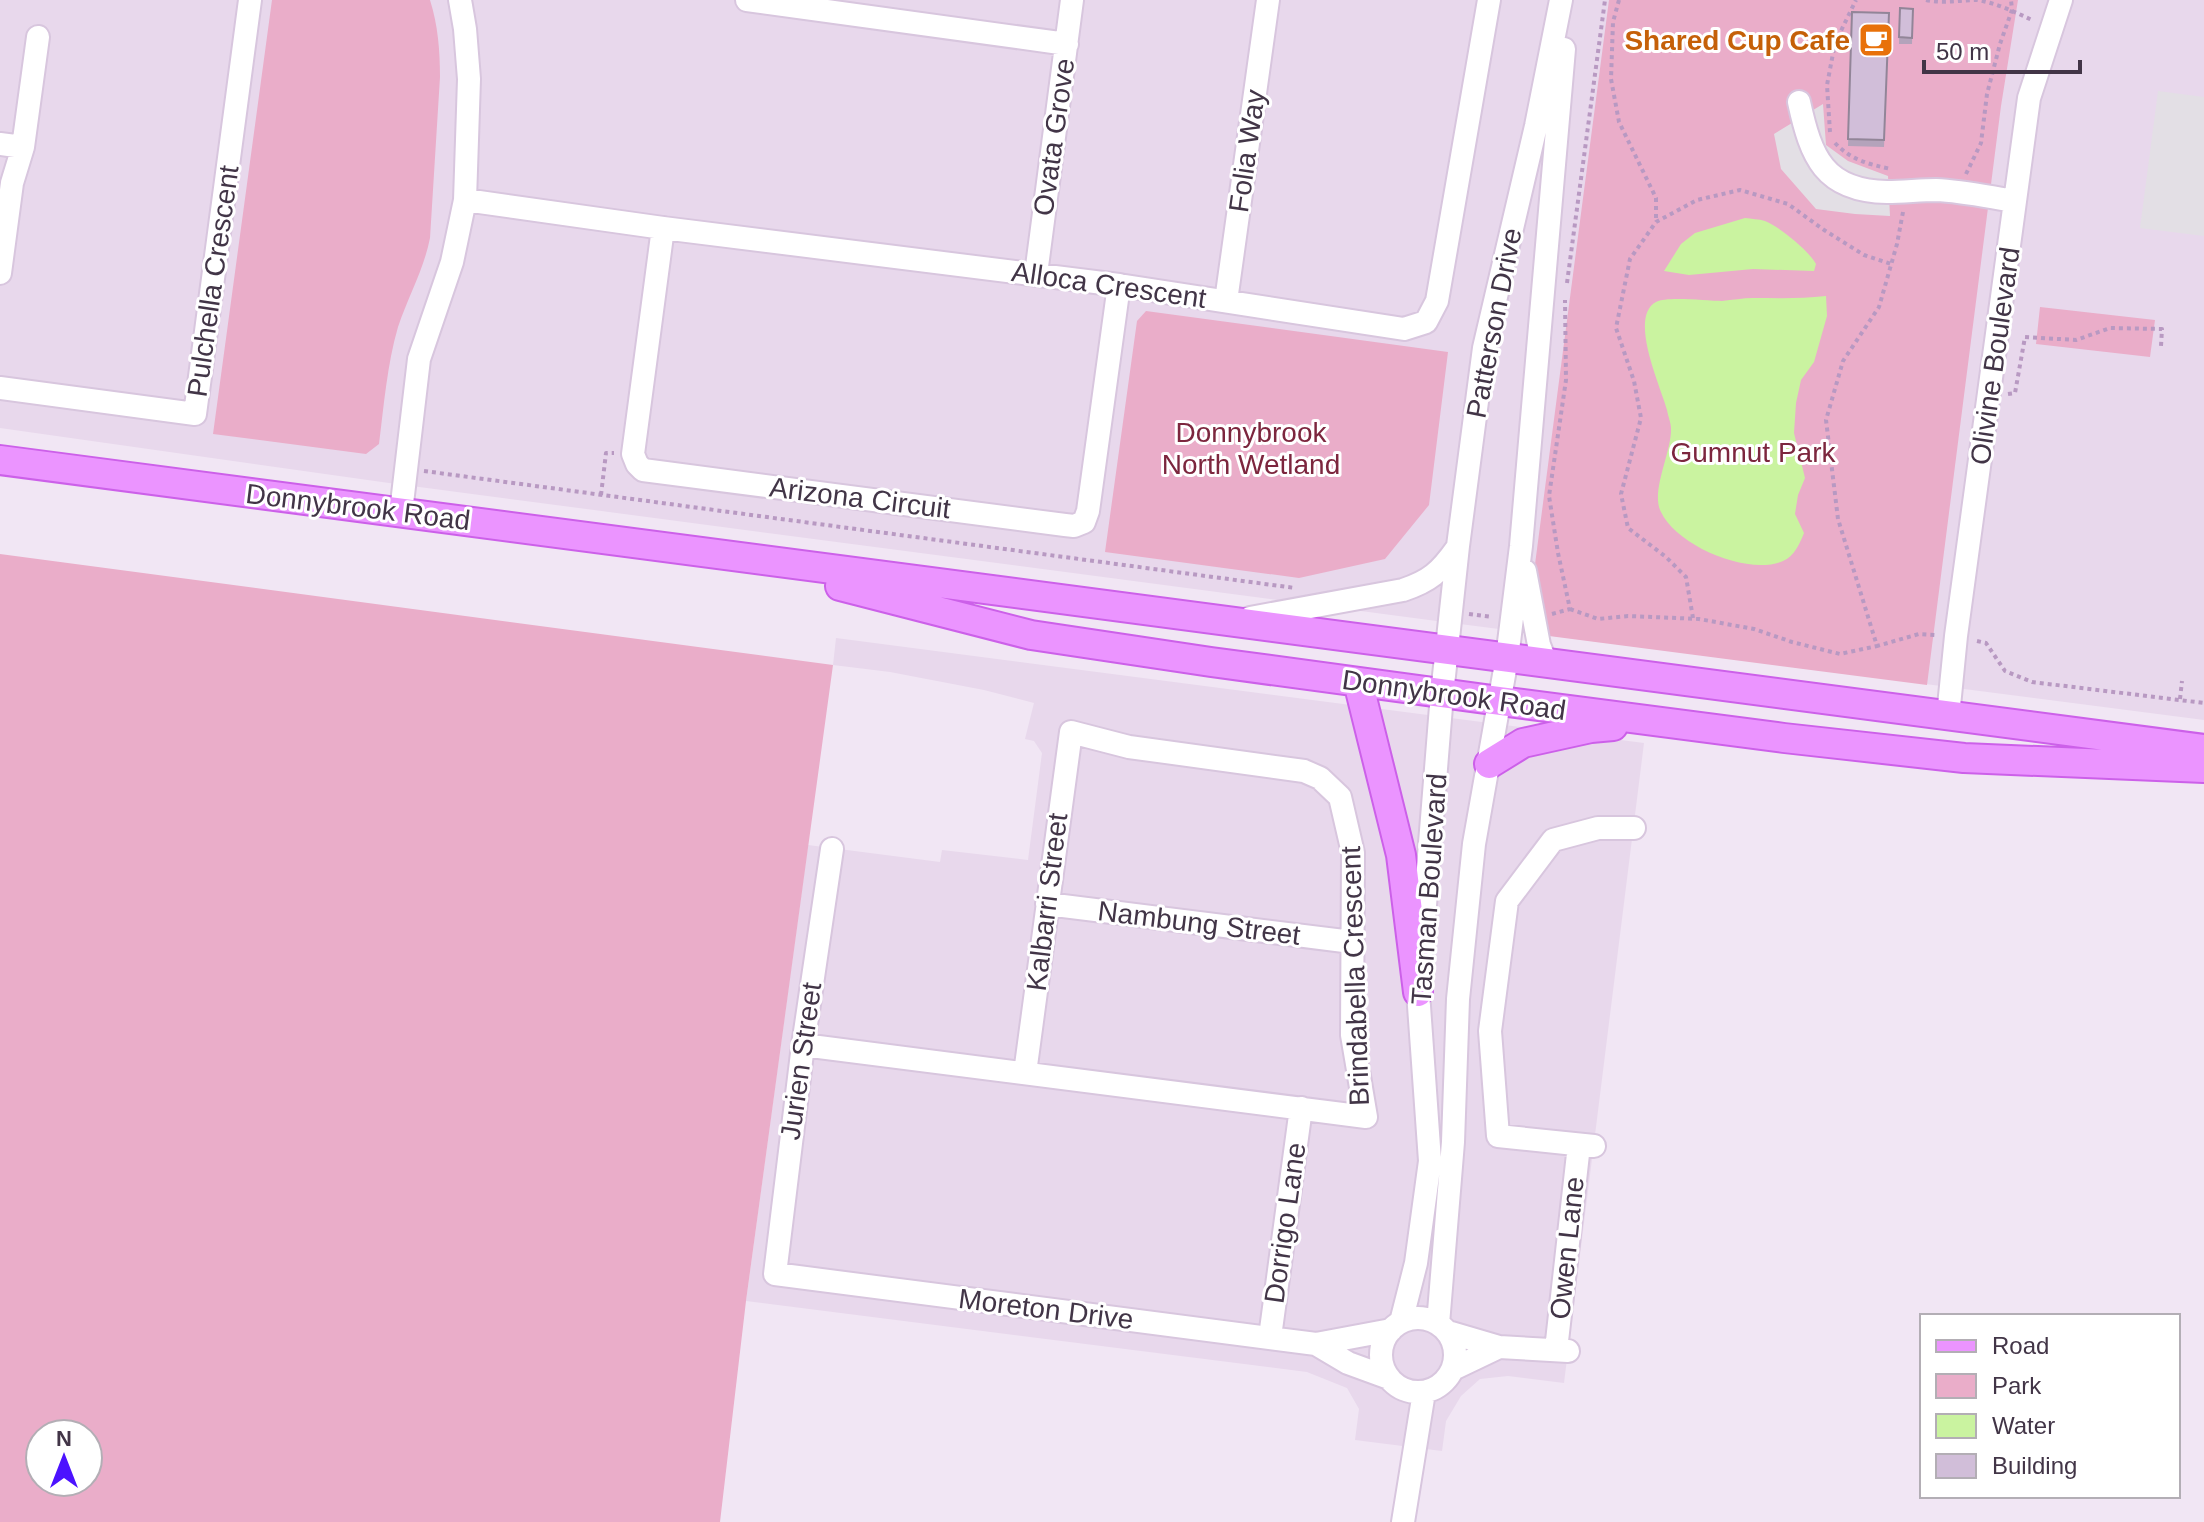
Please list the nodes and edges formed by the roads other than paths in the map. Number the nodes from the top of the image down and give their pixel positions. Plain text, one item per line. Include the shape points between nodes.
1 (250, 0) edge
2 (461, 0) edge
3 (747, 0) edge
4 (1072, 0) edge
5 (1268, 0) edge
6 (1489, 0) edge
7 (1561, 0) edge
8 (1568, 0) edge
9 (2061, 0) edge
10 (38, 37) dead end
11 (1067, 44) junction
12 (1799, 102) dead end
13 (0, 144) edge
14 (23, 147) junction
15 (465, 200) junction
16 (2015, 201) junction
17 (663, 228) junction
18 (0, 273) edge
19 (1036, 274) junction
20 (1119, 285) junction
21 (1226, 301) junction
22 (0, 388) edge
23 (0, 460) edge
24 (401, 512) junction
25 (1458, 546) junction
26 (1521, 546) junction
27 (715, 554) junction
28 (1230, 622) junction
29 (1447, 650) junction
30 (1507, 658) junction
31 (1546, 663) junction
32 (1358, 682) junction
33 (1442, 694) junction
34 (1500, 701) junction
35 (1948, 716) junction
36 (1653, 721) junction
37 (1071, 732) joint
38 (2204, 749) edge
39 (1489, 764) junction
40 (2204, 768) edge
41 (1634, 828) dead end
42 (832, 849) dead end
43 (1047, 904) junction
44 (1352, 942) junction
45 (1418, 992) junction
46 (803, 1045) junction
47 (1025, 1073) junction
48 (1301, 1108) junction
49 (775, 1274) joint
50 (1396, 1326) junction
51 (1443, 1328) junction
52 (1270, 1337) junction
53 (1316, 1344) junction
54 (1499, 1347) junction
55 (1453, 1369) junction
56 (1389, 1378) junction
57 (1424, 1392) junction
58 (1403, 1522) edge

1 - 22 street, Pulchella Crescent via 195,414
2 - 15 street via 469,79
3 - 11 street
4 - 11 street, Ovata Grove
5 - 21 street, Folia Way
6 - 21 street, Alloca Crescent via 1437,301 1426,322 1404,329
7 - 25 street, Patterson Drive via 1484,348
8 - 26 street, Patterson Drive
9 - 16 street, Olivine Boulevard via 2029,98
10 - 14 street
11 - 19 street, Ovata Grove
12 - 16 street via 1815,156 1829,174 1854,188 1885,192 1899,180
13 - 14 street
14 - 18 street via 12,183
15 - 17 street, Alloca Crescent
15 - 24 street via 452,262 419,359
16 - 35 street, Olivine Boulevard
17 - 19 street, Alloca Crescent
17 - 20 street, Arizona Circuit via 633,454 643,470 1074,526 1084,522 1088,511
19 - 20 street, Alloca Crescent
20 - 21 street, Alloca Crescent
23 - 24 main road, Donnybrook Road
24 - 27 main road, Donnybrook Road
25 - 28 street via 1425,583
25 - 29 street, Patterson Drive
26 - 30 street, Patterson Drive
26 - 31 street
27 - 28 main road, Donnybrook Road
27 - 32 main road, Donnybrook Road via 1031,635
28 - 29 main road, Donnybrook Road
29 - 30 main road, Donnybrook Road
29 - 33 street, Tasman Boulevard
30 - 31 main road, Donnybrook Road
30 - 34 street, Tasman Boulevard
31 - 35 main road, Donnybrook Road
32 - 33 main road, Donnybrook Road
32 - 45 main road via 1401,855
33 - 34 main road, Donnybrook Road
33 - 45 street, Tasman Boulevard
34 - 36 main road, Donnybrook Road
34 - 39 street, Tasman Boulevard
35 - 38 main road, Donnybrook Road
36 - 39 main road via 1523,743
36 - 40 main road, Donnybrook Road via 1964,758
37 - 43 street, Kalbarri Street
37 - 44 street, Brindabella Crescent via 1129,747 1304,771 1320,778 1340,797 1353,853
39 - 51 street, Tasman Boulevard via 1474,844 1458,999
41 - 54 street, Owen Lane via 1598,828 1553,840 1507,901 1490,1031 1498,1136 1586,1146 1562,1350
42 - 46 street, Jurien Street
43 - 44 street, Nambung Street
43 - 47 street, Kalbarri Street
44 - 48 street, Brindabella Crescent via 1352,1035 1366,1117
45 - 50 street, Tasman Boulevard via 1430,1161 1416,1263
46 - 47 street, Brindabella Crescent
46 - 49 street, Jurien Street
47 - 48 street, Brindabella Crescent
48 - 52 street, Dorrigo Lane
49 - 52 street, Moreton Drive
50 - 51 street via 1413,1318
50 - 53 street, Moreton Drive
50 - 56 street via 1381,1354
51 - 54 street
51 - 55 street via 1454,1343
52 - 53 street, Moreton Drive
53 - 56 street, Moreton Drive
54 - 55 street
55 - 57 street via 1436,1388
56 - 57 street via 1411,1392
57 - 58 street

